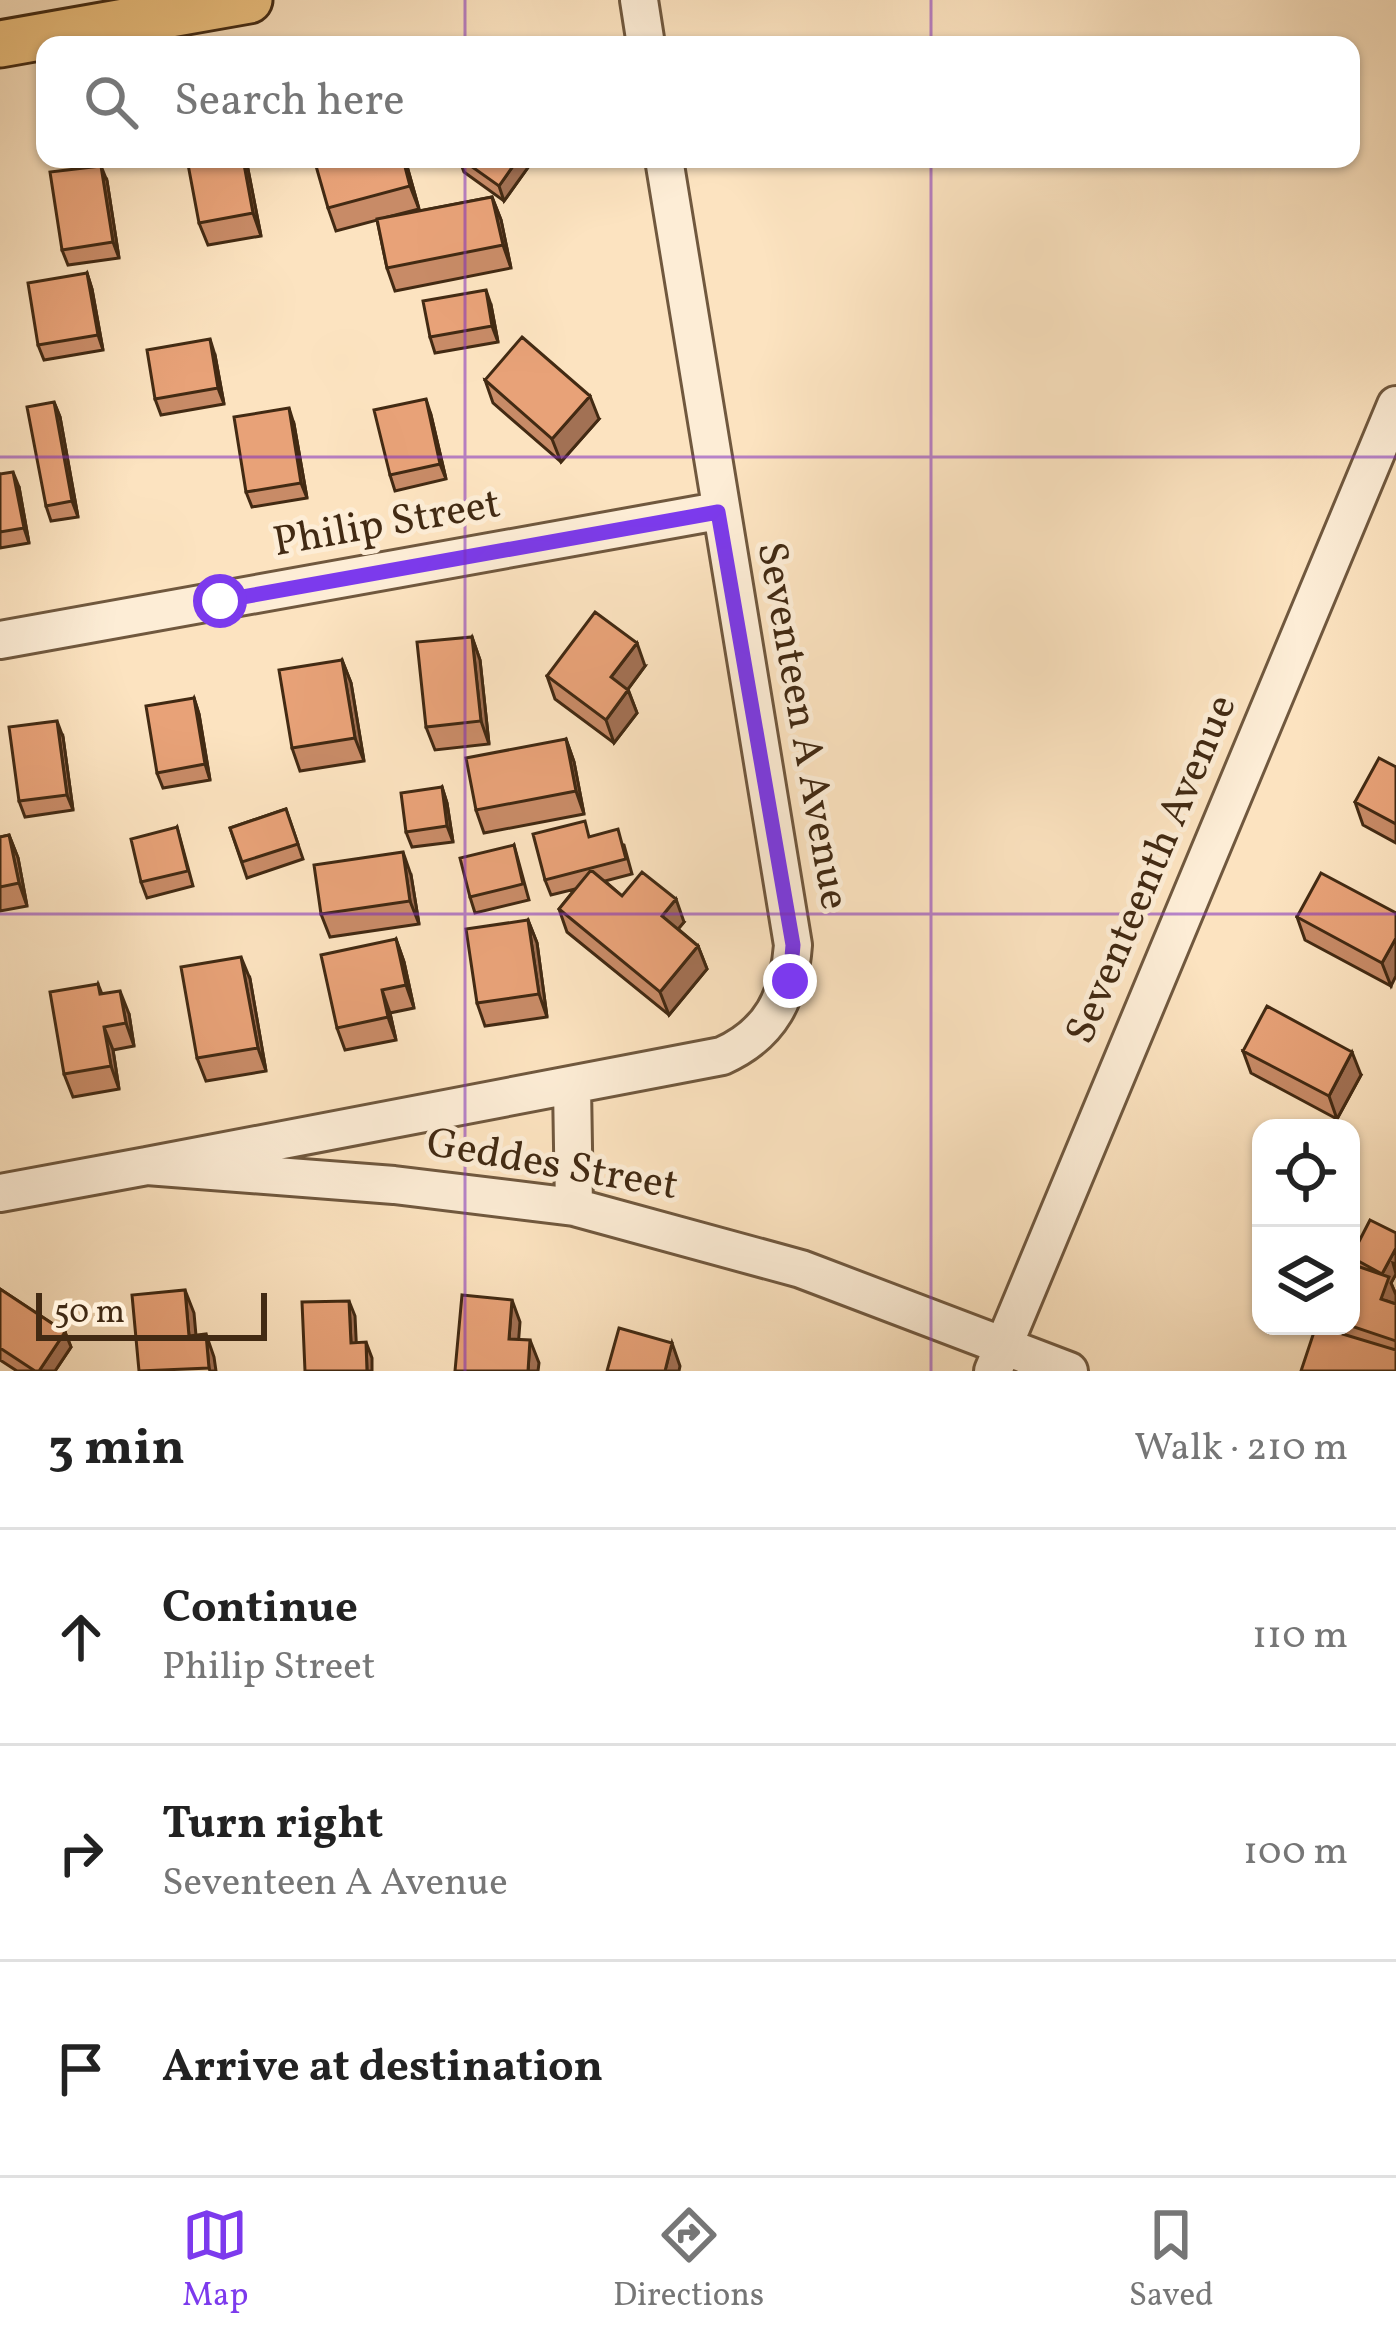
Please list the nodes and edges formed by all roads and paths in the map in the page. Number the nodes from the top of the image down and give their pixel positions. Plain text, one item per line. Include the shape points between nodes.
1 (249, 0) edge
2 (639, 0) edge
3 (45, 36) edge
4 (645, 36) edge
5 (36, 38) edge
6 (0, 44) edge
7 (665, 168) edge
8 (1396, 405) edge
9 (718, 512) junction
10 (0, 640) edge
11 (572, 1086) junction
12 (147, 1166) junction
13 (0, 1193) edge
14 (574, 1207) junction
15 (999, 1358) edge
16 (1069, 1371) edge

1 - 3 main road
2 - 4 street
5 - 6 main road
7 - 9 street, Seventeen A Avenue
8 - 15 street, Seventeenth Avenue
9 - 10 street, Philip Street
9 - 11 street, Seventeen A Avenue via 793,945 790,981 777,1012 741,1047
11 - 12 street, Seventeen A Avenue
11 - 14 street
12 - 13 street, Geddes Street
12 - 14 street, Geddes Street
14 - 15 street, Geddes Street via 749,1252
15 - 16 street, Geddes Street

